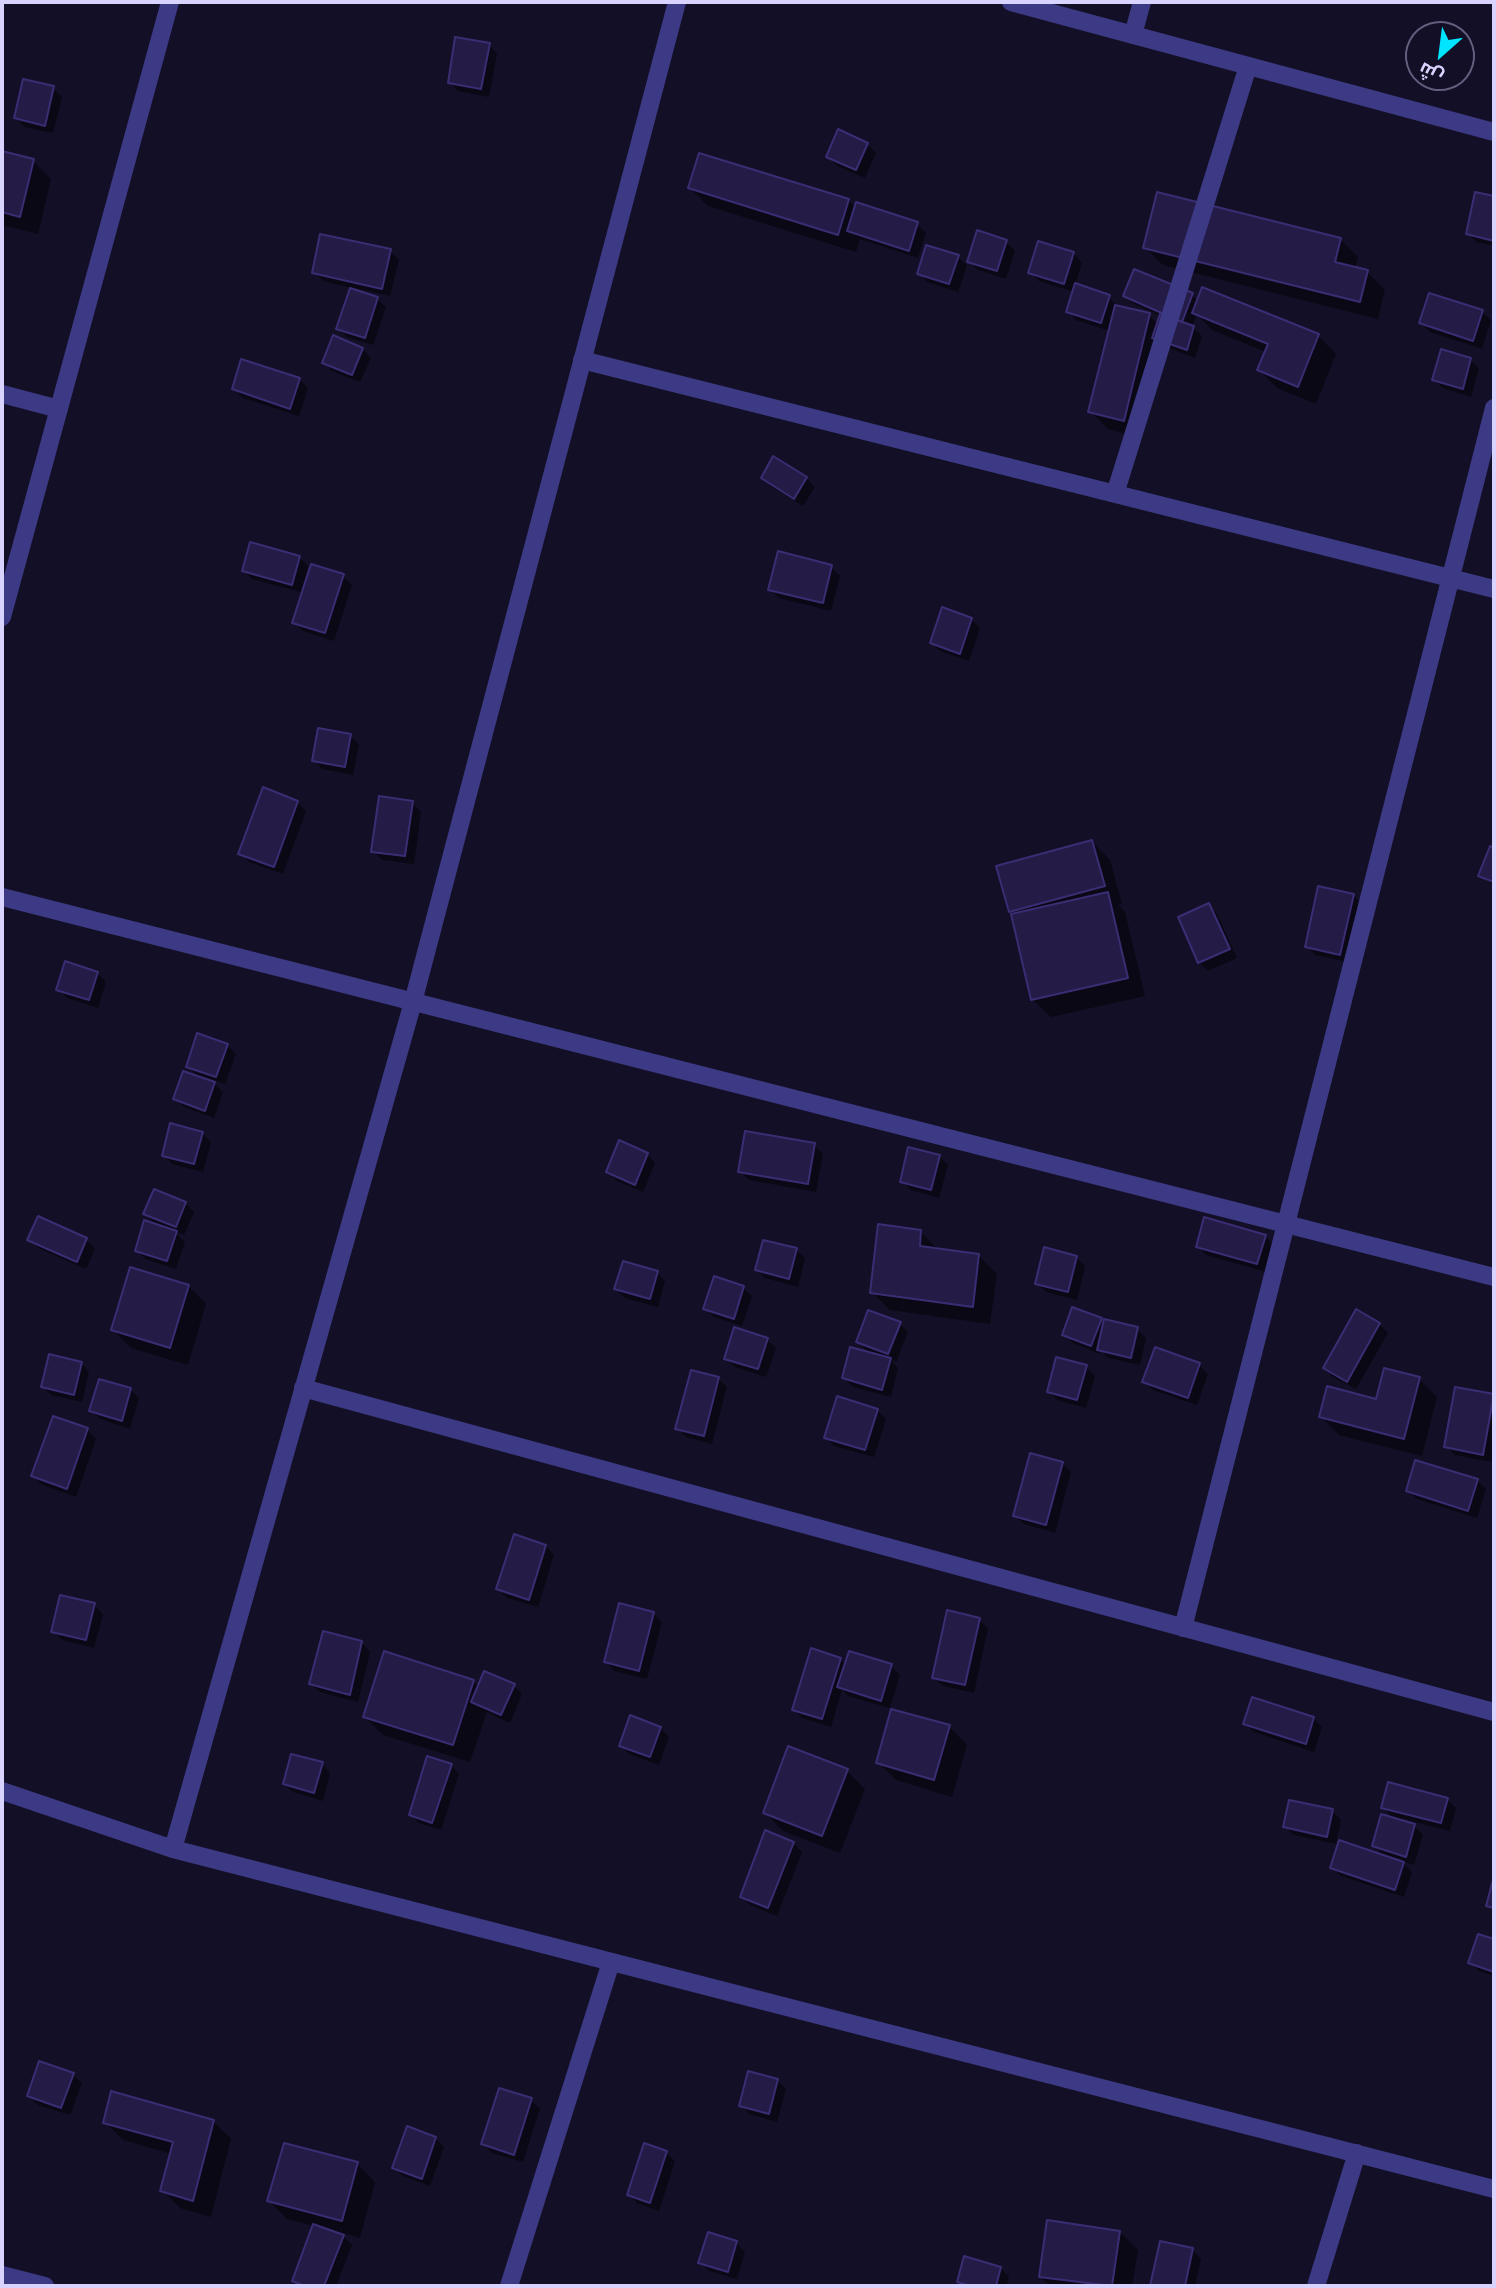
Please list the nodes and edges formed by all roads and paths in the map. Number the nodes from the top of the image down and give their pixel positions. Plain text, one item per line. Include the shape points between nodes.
1 (170, 2) edge
2 (677, 2) edge
3 (1011, 2) edge
4 (1142, 2) edge
5 (1133, 35) junction
6 (1248, 66) junction
7 (1494, 132) edge
8 (582, 360) junction
9 (2, 394) edge
10 (58, 408) junction
11 (1494, 408) edge
12 (1115, 494) junction
13 (1451, 578) junction
14 (1494, 590) edge
15 (2, 617) edge
16 (2, 897) edge
17 (413, 1002) junction
18 (1286, 1224) junction
19 (1494, 1278) edge
20 (303, 1388) junction
21 (1183, 1628) junction
22 (1494, 1712) edge
23 (2, 1791) edge
24 (173, 1849) junction
25 (611, 1962) junction
26 (1357, 2153) junction
27 (1494, 2189) edge
28 (2, 2275) edge
29 (44, 2286) edge
30 (509, 2286) edge
31 (1316, 2286) edge

1 - 10 street
2 - 8 street
3 - 5 street
4 - 5 street
5 - 6 street
6 - 7 street
6 - 12 street
8 - 12 street
8 - 17 street
9 - 10 street
10 - 15 street
11 - 13 street
12 - 13 street
13 - 14 street
13 - 18 street
16 - 17 street
17 - 18 street
17 - 20 street
18 - 19 street
18 - 21 street
20 - 21 street
20 - 24 street
21 - 22 street
23 - 24 street
24 - 25 street
25 - 26 street
25 - 30 street
26 - 27 street
26 - 31 street
28 - 29 street

